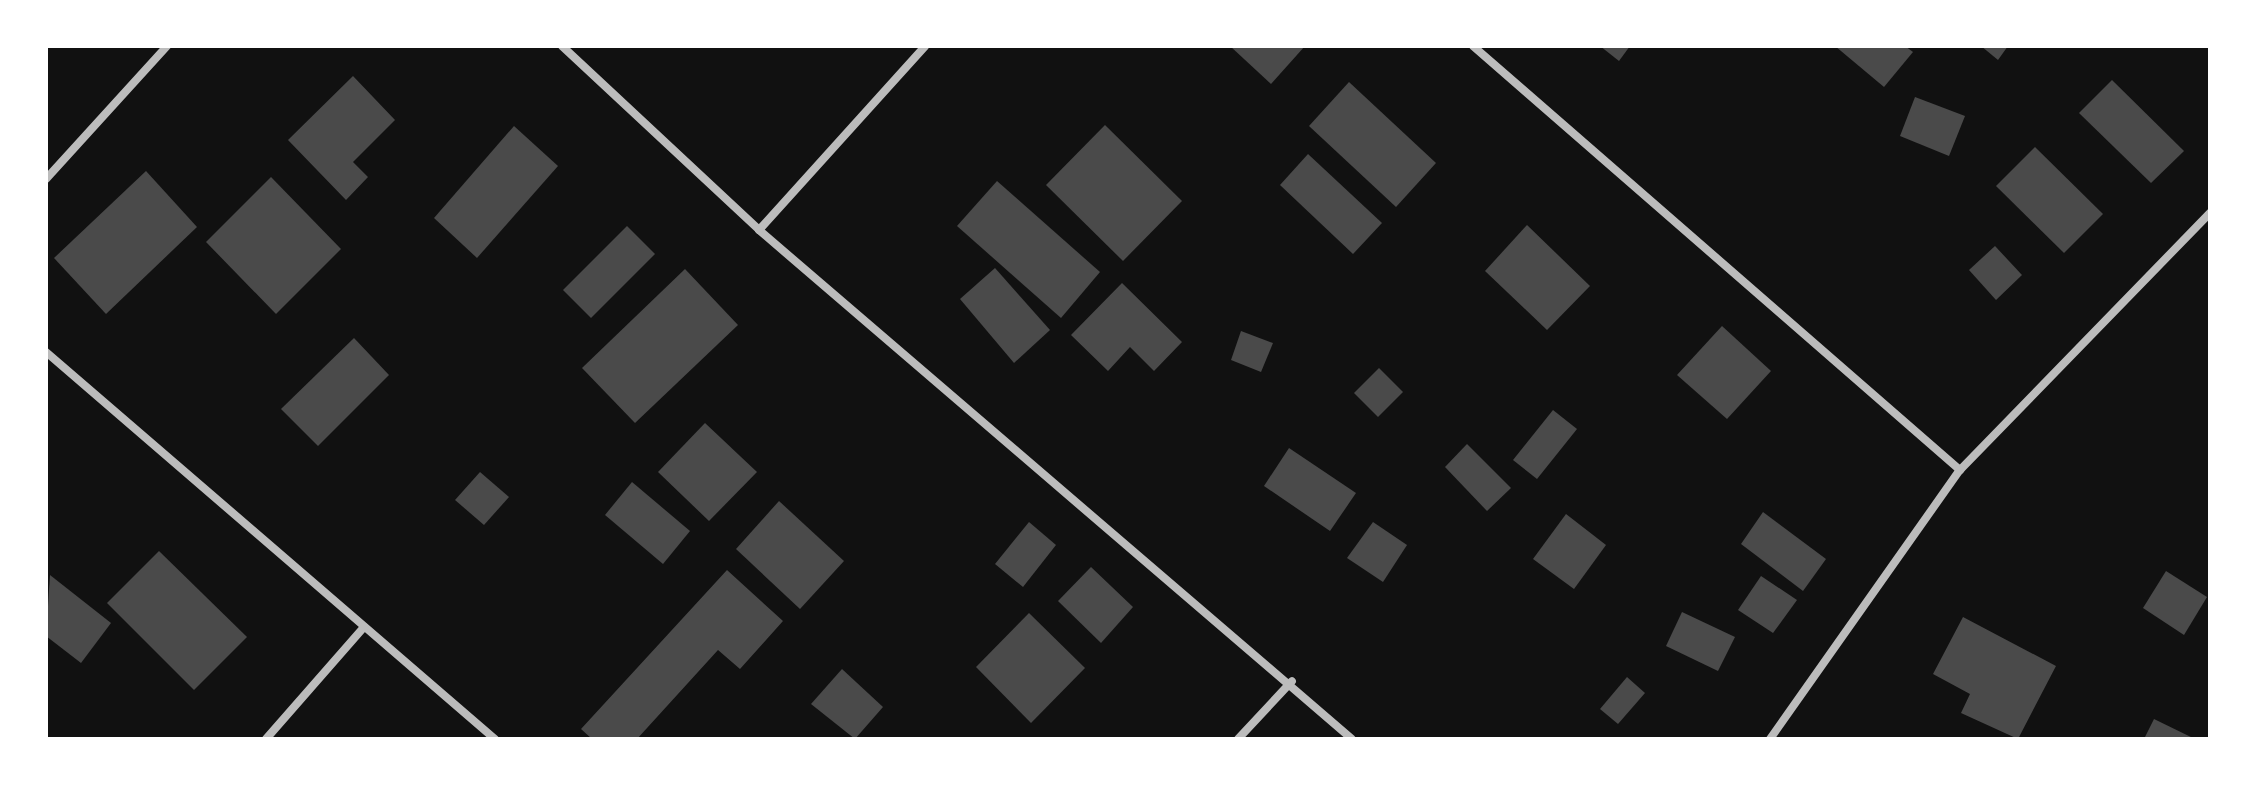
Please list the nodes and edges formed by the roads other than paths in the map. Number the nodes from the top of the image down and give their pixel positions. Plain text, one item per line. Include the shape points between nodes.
1 (167, 46) edge
2 (562, 46) edge
3 (925, 46) edge
4 (1473, 46) edge
5 (46, 179) edge
6 (2210, 213) edge
7 (759, 230) junction
8 (46, 352) edge
9 (1960, 470) junction
10 (364, 627) junction
11 (1292, 681) junction
12 (266, 739) edge
13 (495, 739) edge
14 (1238, 739) edge
15 (1352, 739) edge
16 (1770, 739) edge

1 - 5 street
2 - 7 street
3 - 7 street
4 - 9 street
6 - 9 street
7 - 11 street
8 - 10 street
9 - 16 street
10 - 12 street
10 - 13 street
11 - 14 street
11 - 15 street

